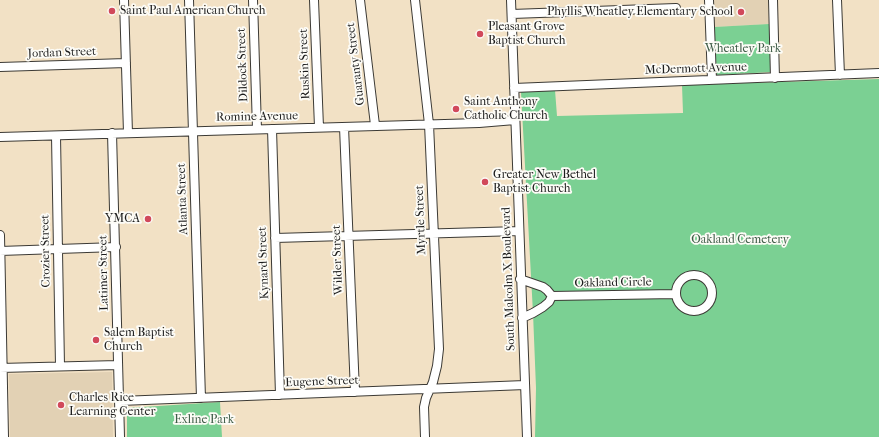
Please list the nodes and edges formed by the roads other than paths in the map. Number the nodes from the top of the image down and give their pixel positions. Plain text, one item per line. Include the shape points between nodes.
1 (124, 0) edge
2 (189, 0) edge
3 (253, 0) edge
4 (314, 0) edge
5 (360, 0) edge
6 (416, 0) edge
7 (511, 0) edge
8 (709, 0) edge
9 (773, 0) edge
10 (837, 0) edge
11 (676, 8) dead end
12 (512, 14) junction
13 (126, 63) junction
14 (0, 67) edge
15 (879, 73) edge
16 (840, 75) junction
17 (775, 78) junction
18 (712, 80) junction
19 (514, 88) junction
20 (515, 120) junction
21 (429, 124) junction
22 (375, 125) junction
23 (319, 127) junction
24 (344, 127) junction
25 (272, 129) junction
26 (257, 130) junction
27 (193, 131) junction
28 (128, 133) junction
29 (112, 134) junction
30 (56, 136) junction
31 (0, 137) edge
32 (519, 231) junction
33 (434, 233) junction
34 (0, 235) edge
35 (349, 236) junction
36 (275, 238) junction
37 (116, 247) junction
38 (58, 249) junction
39 (0, 251) edge
40 (520, 279) junction
41 (675, 294) junction
42 (552, 296) junction
43 (522, 318) junction
44 (118, 364) junction
45 (60, 366) junction
46 (1, 368) edge
47 (525, 385) junction
48 (429, 390) junction
49 (355, 392) junction
50 (280, 395) junction
51 (201, 398) junction
52 (120, 401) junction
53 (4, 437) edge
54 (120, 437) edge
55 (425, 437) edge
56 (527, 437) edge

1 - 13 street
2 - 27 street, Atlanta Street
3 - 26 street, Dildock Street
4 - 23 street, Ruskin Street
5 - 22 street, Guaranty Street
6 - 21 street, Myrtle Street
7 - 12 street, South Malcolm X Boulevard
8 - 18 street
9 - 17 street
10 - 16 street
11 - 12 street
12 - 19 street, South Malcolm X Boulevard
13 - 14 street, Jordan Street
13 - 28 street
15 - 16 street, McDermott Avenue
16 - 17 street, McDermott Avenue
17 - 18 street, McDermott Avenue
18 - 19 street, McDermott Avenue
19 - 20 street, South Malcolm X Boulevard
20 - 21 street, Romine Avenue
20 - 32 street, South Malcolm X Boulevard
21 - 22 street, Romine Avenue
21 - 33 street, Myrtle Street
22 - 24 street, Romine Avenue
23 - 24 street, Romine Avenue
23 - 25 street, Romine Avenue
24 - 35 street, Wilder Street
25 - 26 street, Romine Avenue
25 - 36 street, Kynard Street
26 - 27 street, Romine Avenue
27 - 28 street, Romine Avenue
27 - 51 street, Atlanta Street
28 - 29 street, Romine Avenue
29 - 30 street, Romine Avenue
29 - 37 street, Latimer Street
30 - 31 street, Romine Avenue
30 - 38 street, Crozier Street
32 - 33 street
32 - 40 street, South Malcolm X Boulevard
33 - 35 street
33 - 48 street, Myrtle Street via 439,349 437,366
34 - 39 street
35 - 36 street
35 - 49 street, Wilder Street
36 - 50 street, Kynard Street
37 - 38 street
37 - 44 street, Latimer Street
38 - 39 street
38 - 45 street, Crozier Street
39 - 46 street
40 - 42 street via 548,290
40 - 43 street, South Malcolm X Boulevard
41 - 41 street via 679,305 686,310 698,312 710,303 713,292 705,279 692,275 679,282
41 - 42 street, Oakland Circle
42 - 43 street via 543,307
43 - 47 street, South Malcolm X Boulevard
44 - 45 street
44 - 52 street, Latimer Street
45 - 46 street
46 - 53 street
47 - 48 street, Eugene Street
47 - 56 street, South Malcolm X Boulevard
48 - 49 street, Eugene Street
48 - 55 street, Myrtle Street via 424,407
49 - 50 street, Eugene Street
50 - 51 street, Eugene Street
51 - 52 street, Eugene Street
52 - 54 street, Latimer Street

